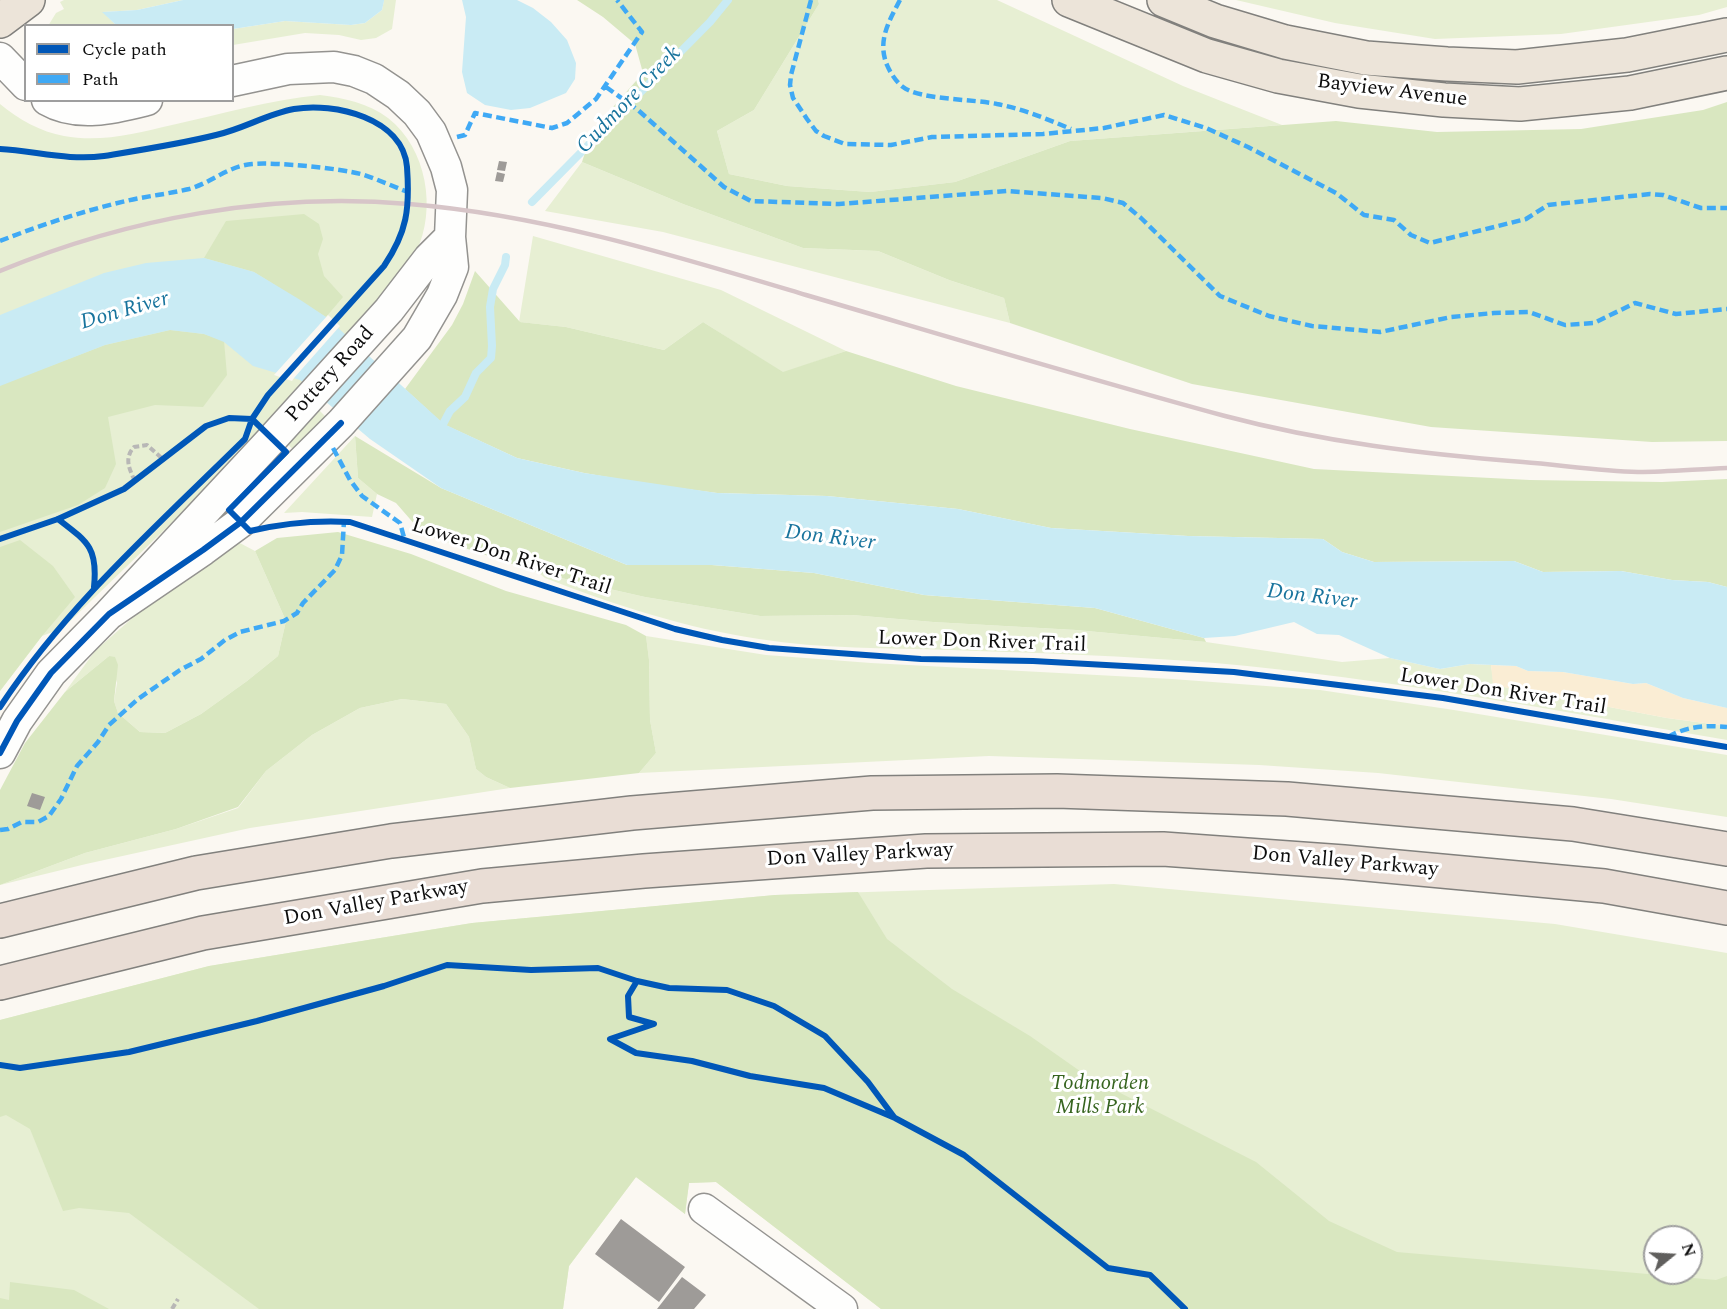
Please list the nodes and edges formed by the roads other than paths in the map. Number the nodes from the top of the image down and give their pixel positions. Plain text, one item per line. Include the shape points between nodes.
1 (28, 0) edge
2 (1069, 0) edge
3 (1164, 0) edge
4 (0, 21) edge
5 (1727, 35) edge
6 (0, 58) edge
7 (1727, 73) edge
8 (234, 81) edge
9 (24, 83) edge
10 (51, 102) edge
11 (138, 102) edge
12 (450, 237) junction
13 (109, 614) junction
14 (0, 753) edge
15 (1727, 849) edge
16 (1727, 908) edge
17 (0, 921) edge
18 (0, 983) edge
19 (704, 1209) dead end
20 (842, 1309) edge

1 - 4 main road
2 - 7 main road, Bayview Avenue via 1207,56 1278,76 1359,91 1520,104 1630,93
3 - 5 main road, Bayview Avenue via 1215,21 1285,42 1366,58 1447,64 1517,67 1627,55
6 - 9 street
8 - 12 street, Pottery Road via 288,69 334,67 374,79 398,96 431,132 446,167 452,190
10 - 11 street via 76,110
12 - 13 street, Pottery Road via 310,398
12 - 13 street, Pottery Road via 453,267 417,338 341,423 241,522
13 - 14 street, Pottery Road via 51,673
15 - 17 highway via 1573,824 1287,799 1057,791 872,793 632,813 391,841 196,873
16 - 18 highway, Don Valley Parkway via 1604,886 1299,858 1163,849 926,851 482,886 204,933
19 - 20 street

